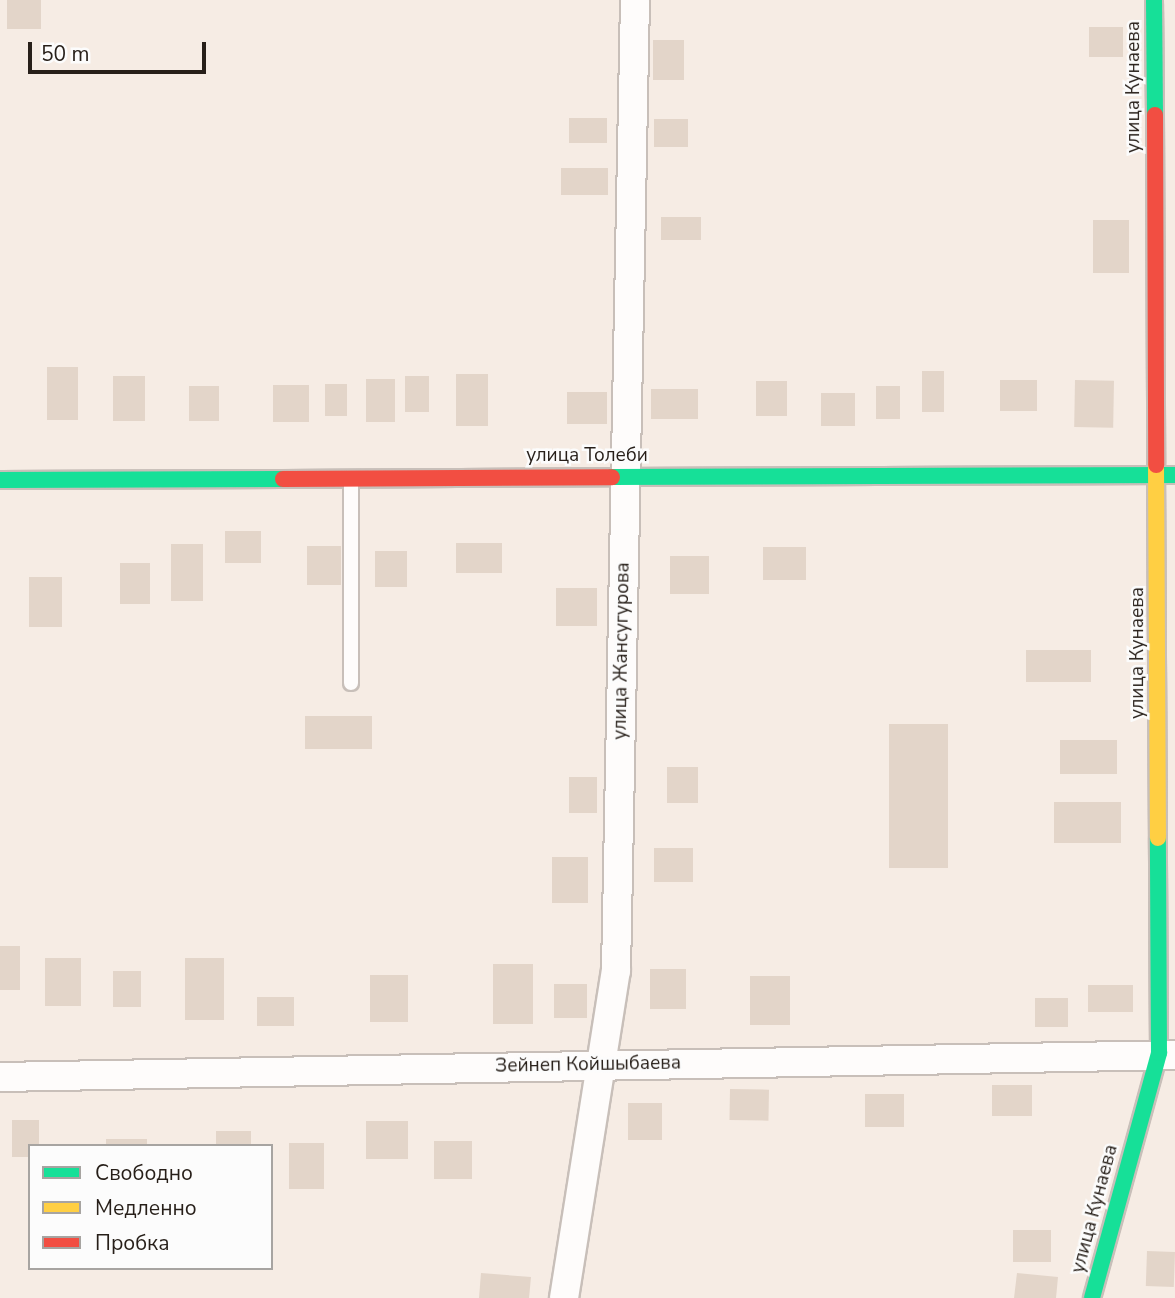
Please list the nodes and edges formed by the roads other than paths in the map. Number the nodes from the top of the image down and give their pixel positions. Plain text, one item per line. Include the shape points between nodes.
1 (635, 0) edge
2 (1154, 0) edge
3 (1167, 475) edge
4 (626, 477) junction
5 (351, 478) junction
6 (0, 480) edge
7 (351, 683) dead end
8 (1167, 1054) edge
9 (602, 1064) junction
10 (0, 1077) edge
11 (564, 1298) edge
12 (1092, 1298) edge

1 - 4 street, улица Жансугурова
2 - 3 street, улица Кунаева
3 - 4 street, улица Толеби
3 - 8 street, улица Кунаева
4 - 5 street, улица Толеби
4 - 9 street, улица Жансугурова via 617,971
5 - 6 street, улица Толеби
5 - 7 lane
8 - 9 street, Зейнеп Койшыбаева
8 - 12 street, улица Кунаева
9 - 10 street, Зейнеп Койшыбаева
9 - 11 street, улица Жансугурова

